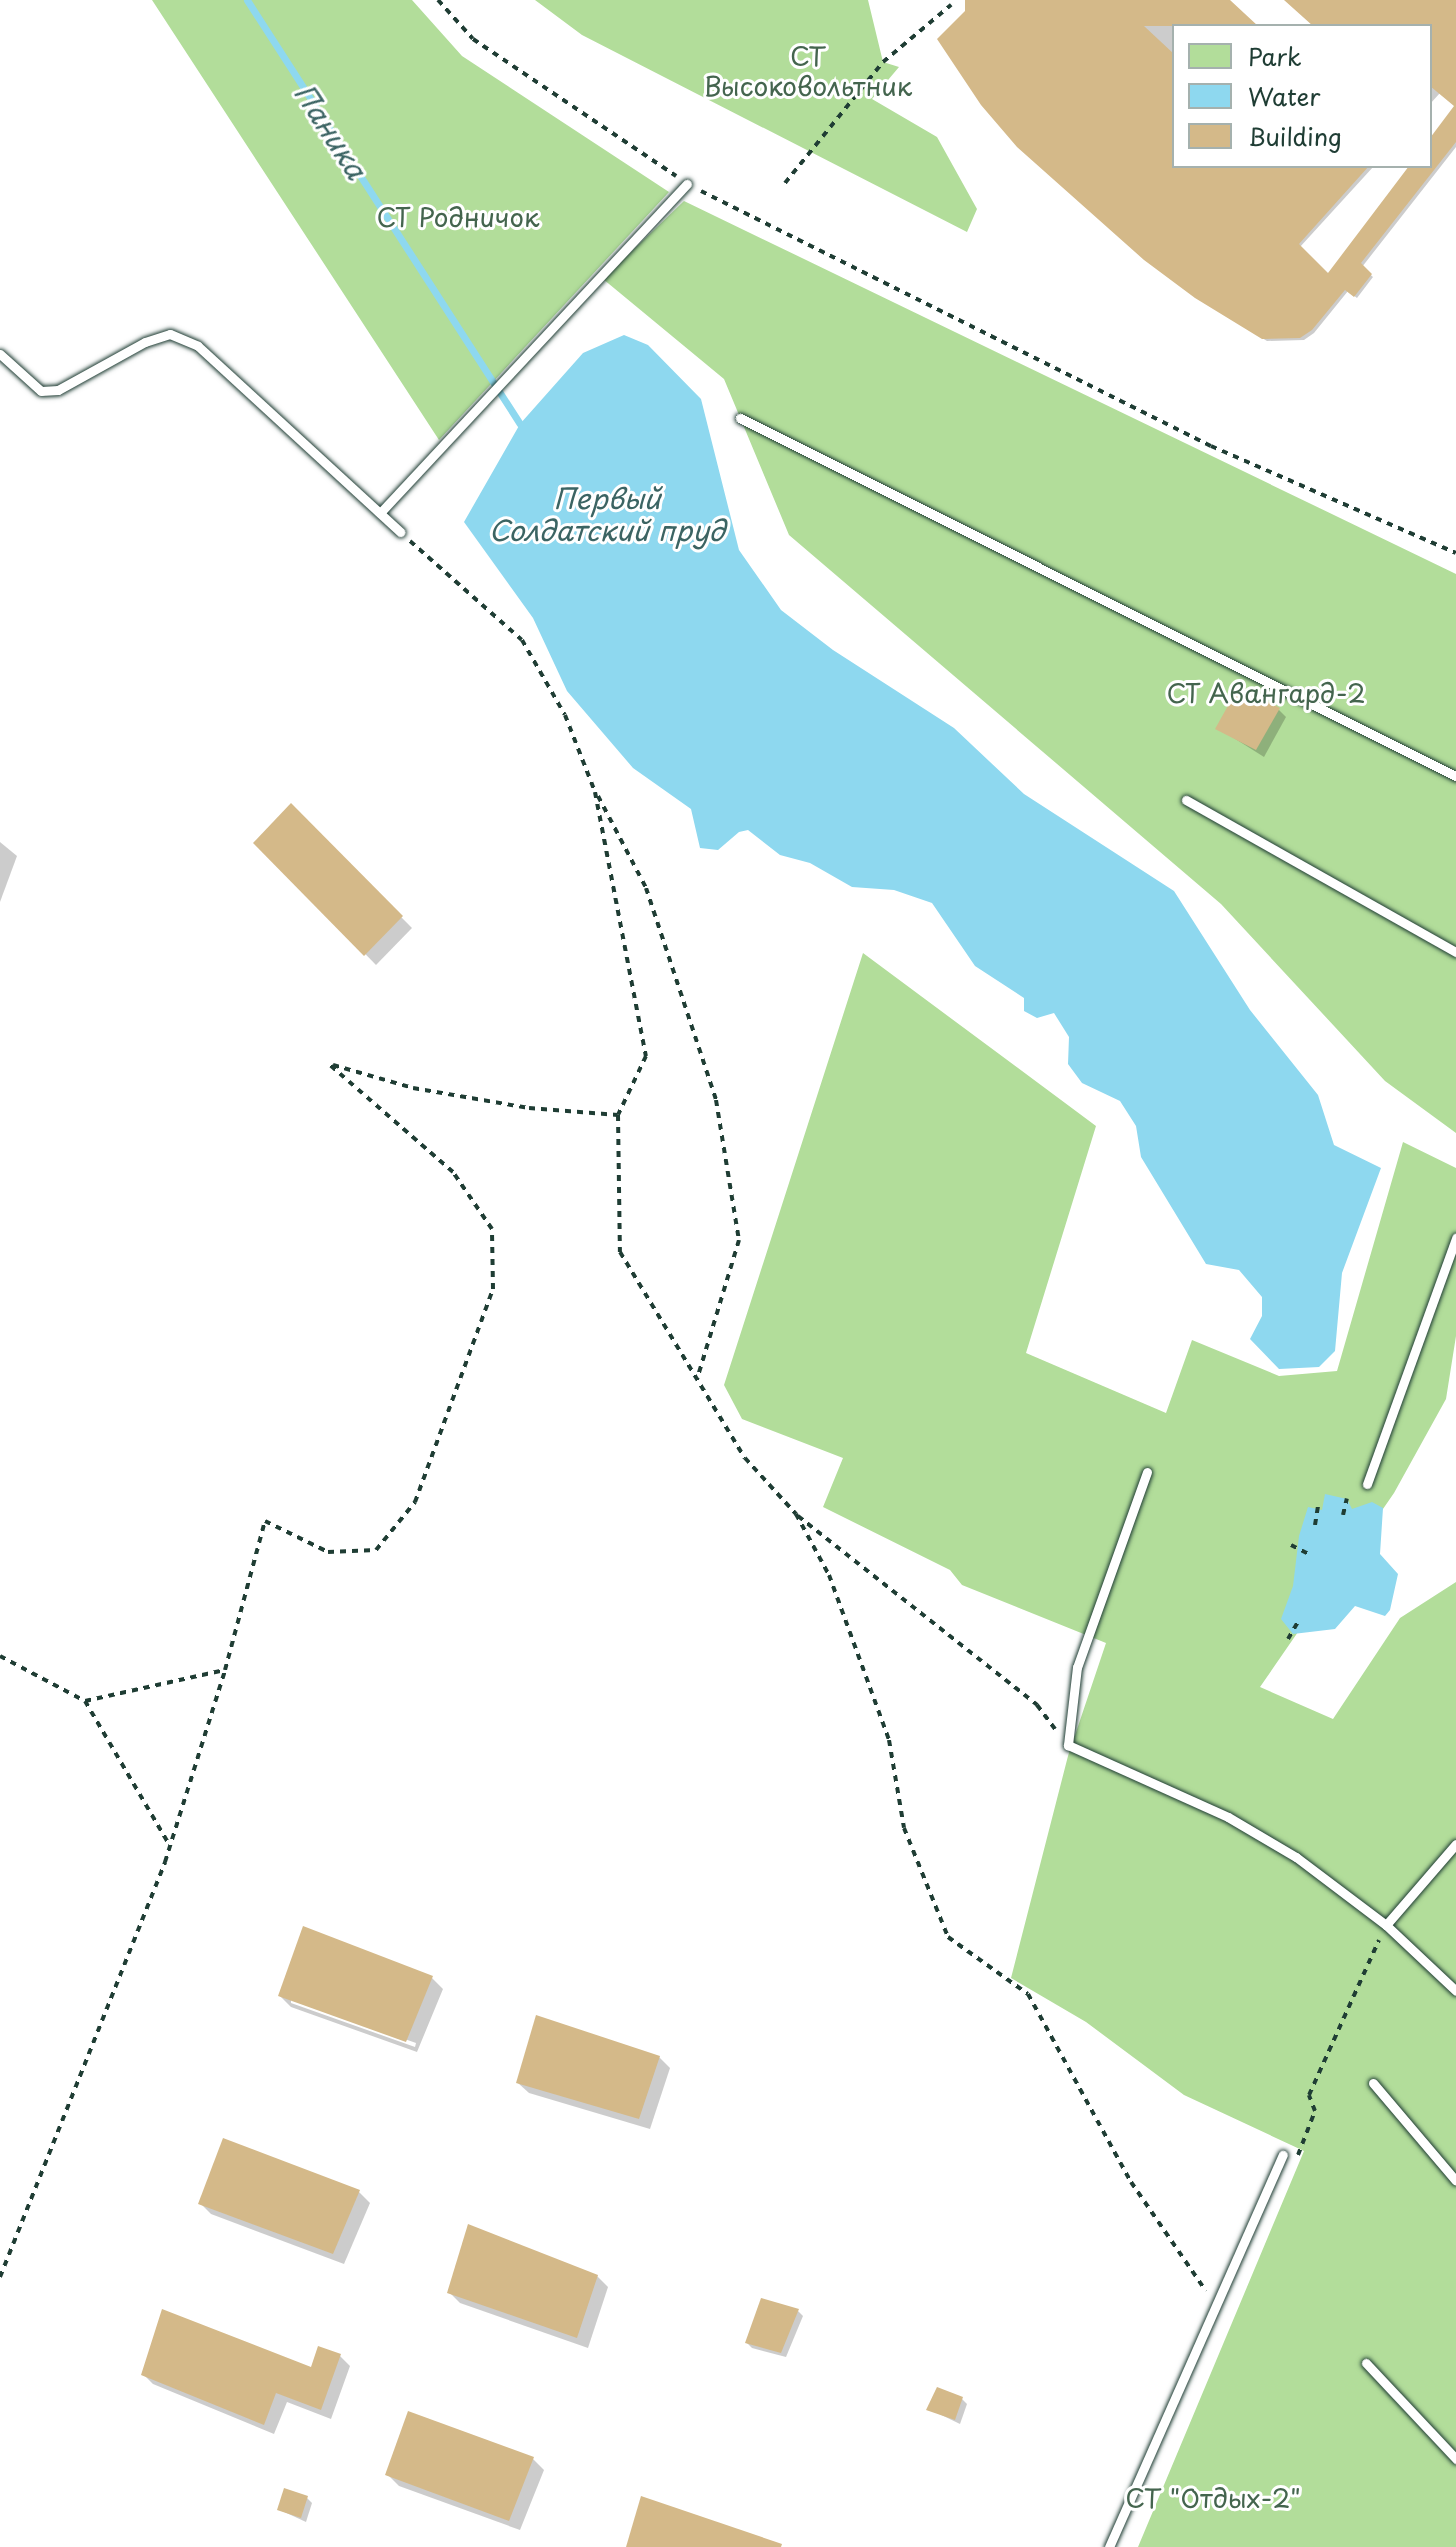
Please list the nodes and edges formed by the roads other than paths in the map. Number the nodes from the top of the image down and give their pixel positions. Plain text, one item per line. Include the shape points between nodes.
1 (687, 184) road end
2 (0, 354) edge
3 (740, 418) dead end
4 (380, 513) junction
5 (400, 532) road end
6 (1456, 776) edge
7 (1186, 800) dead end
8 (1456, 952) edge
9 (1456, 1238) edge
10 (1147, 1472) dead end
11 (1367, 1484) dead end
12 (1456, 1844) edge
13 (1386, 1925) junction
14 (1456, 1991) edge
15 (1373, 2083) dead end
16 (1283, 2155) road end
17 (1456, 2181) edge
18 (1366, 2363) dead end
19 (1456, 2459) edge
20 (1109, 2547) edge

1 - 4 lane
2 - 4 lane via 41,391 58,390 145,342 170,334 198,346
3 - 6 lane
4 - 5 lane
7 - 8 lane
9 - 11 lane
10 - 13 lane via 1077,1667 1068,1745 1228,1817 1296,1857
12 - 13 lane
13 - 14 lane
15 - 17 lane
16 - 20 lane
18 - 19 lane

